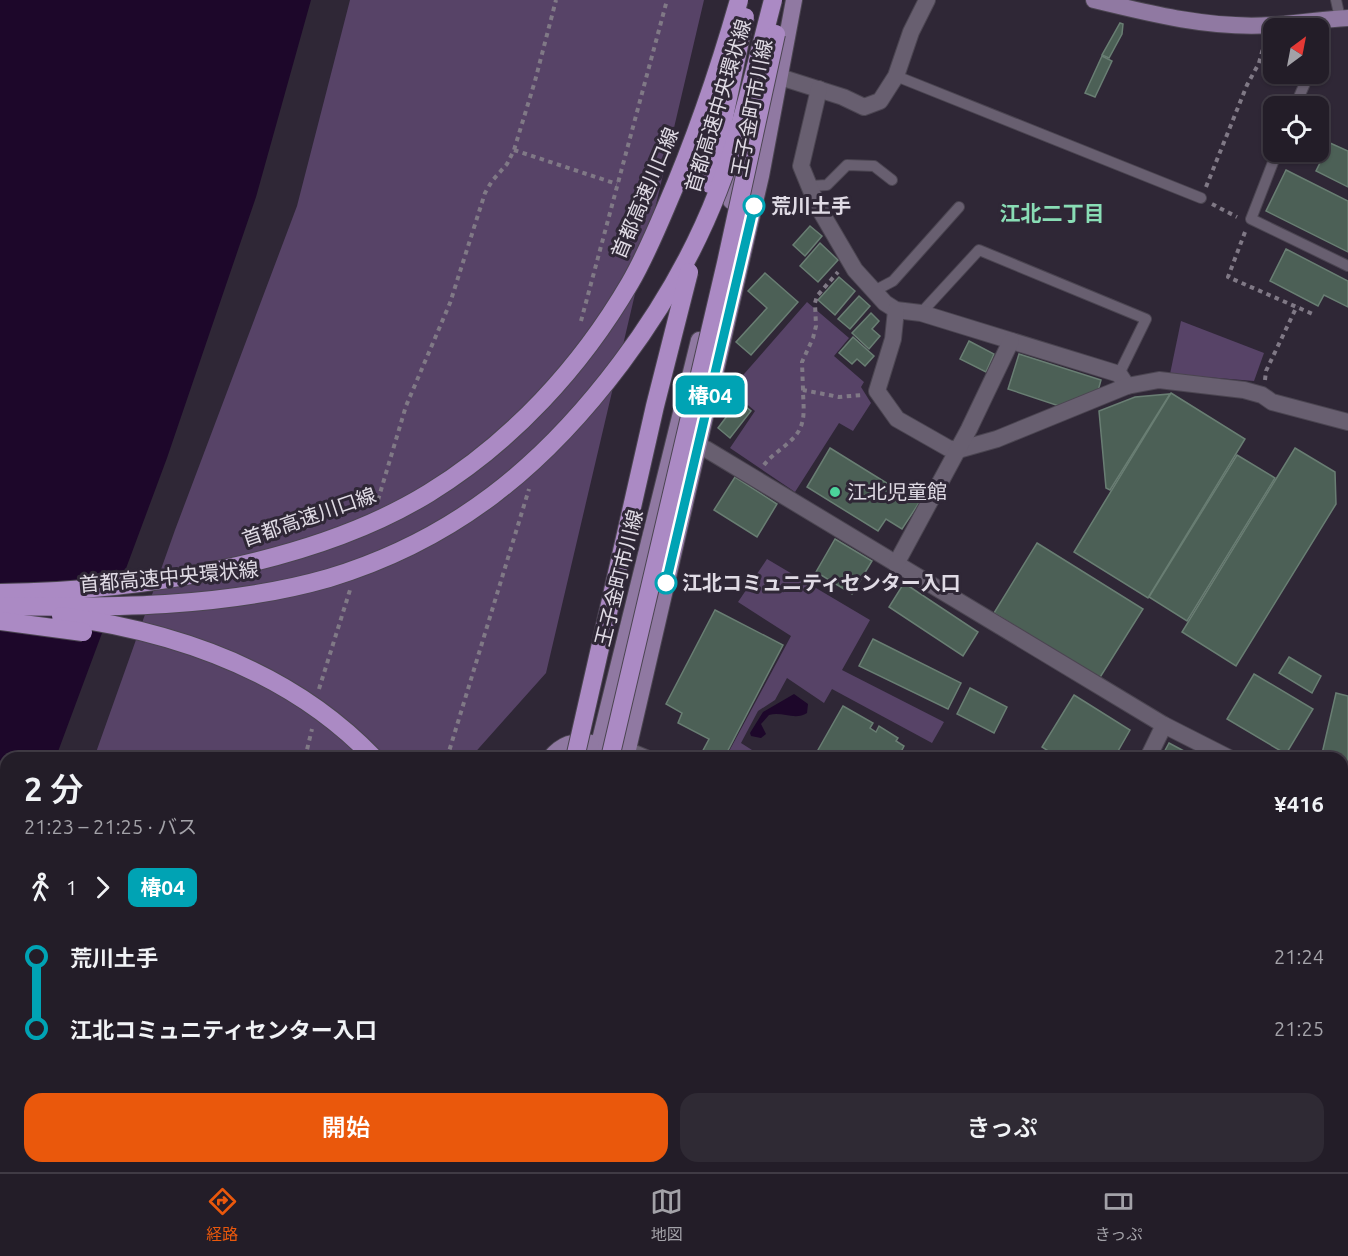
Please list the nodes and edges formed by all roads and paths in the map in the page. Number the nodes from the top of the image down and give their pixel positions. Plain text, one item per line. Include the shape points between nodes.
1 (556, 0) edge
2 (739, 0) edge
3 (749, 0) edge
4 (767, 0) edge
5 (773, 0) edge
6 (783, 0) edge
7 (794, 0) edge
8 (927, 0) edge
9 (1094, 0) edge
10 (1336, 0) edge
11 (1338, 19) edge
12 (1263, 26) edge
13 (1263, 48) edge
14 (896, 76) junction
15 (780, 77) junction
16 (819, 89) junction
17 (514, 150) junction
18 (1274, 162) edge
19 (891, 180) dead end
20 (617, 184) dead end
21 (810, 186) junction
22 (1201, 198) junction
23 (959, 207) dead end
24 (1251, 219) junction
25 (850, 260) junction
26 (1348, 266) edge
27 (874, 291) junction
28 (1297, 306) junction
29 (896, 310) junction
30 (921, 313) junction
31 (1315, 315) dead end
32 (1011, 341) junction
33 (1123, 380) junction
34 (803, 390) junction
35 (877, 391) junction
36 (1262, 395) junction
37 (1348, 422) edge
38 (697, 448) junction
39 (958, 450) junction
40 (672, 451) junction
41 (754, 478) junction
42 (376, 505) dead end
43 (896, 564) junction
44 (351, 585) dead end
45 (0, 593) edge
46 (0, 607) edge
47 (0, 621) edge
48 (319, 691) dead end
49 (313, 722) dead end
50 (1164, 725) junction
51 (306, 752) edge
52 (355, 752) edge
53 (368, 752) edge
54 (555, 752) edge
55 (575, 752) edge
56 (600, 752) edge
57 (602, 752) edge
58 (602, 752) edge
59 (627, 752) edge
60 (1151, 752) edge
61 (1217, 752) edge

1 - 17 path
2 - 45 highway, 首都高速川口線, bridge via 675,186 632,280 609,317 553,389 468,467 427,494 368,524 253,562 132,584
3 - 55 highway, bridge via 708,196
4 - 40 main road, 王子金町市川線 via 728,219
5 - 46 highway, 首都高速中央環状線, bridge via 719,189 675,284 582,413 541,457 493,497 447,526 384,557 294,586 210,599 142,604
6 - 58 highway, bridge via 726,263
7 - 15 main road, 王子金町市川線
8 - 14 street
9 - 12 main road via 1175,19
10 - 11 lane
13 - 22 path
14 - 16 street via 880,101 864,107
14 - 22 lane
15 - 16 street
15 - 38 main road, 王子金町市川線 via 761,176
16 - 21 street via 801,166
17 - 20 path
17 - 42 path via 484,193 450,303 406,406
18 - 24 lane
19 - 21 lane via 874,166 847,165 827,185
21 - 25 street
22 - 24 path via 1242,219
23 - 27 lane via 893,281
24 - 26 lane
24 - 28 path via 1228,277
25 - 27 street
25 - 34 path via 814,303 816,326 802,362
27 - 29 street
28 - 31 path
28 - 36 path via 1266,371
29 - 30 street
29 - 35 street via 893,339
30 - 32 street
30 - 33 lane via 979,250 1146,319
32 - 33 street
32 - 39 street
33 - 36 street via 1159,380
33 - 39 street via 997,439
34 - 35 path via 839,397
34 - 41 path via 802,426 769,457
35 - 39 street via 897,419
36 - 37 street via 1272,402
38 - 40 street
38 - 41 street via 706,449
38 - 59 main road, 王子金町市川線
39 - 43 street
40 - 57 main road, 王子金町市川線
41 - 43 street
43 - 50 street
44 - 48 path
46 - 53 highway, 首都高速中央環状線, bridge via 129,628 219,654 284,685 341,726
47 - 52 highway, bridge via 138,642 214,664 301,708
49 - 51 path
50 - 60 street
50 - 61 street
54 - 56 main road via 569,743 582,741

